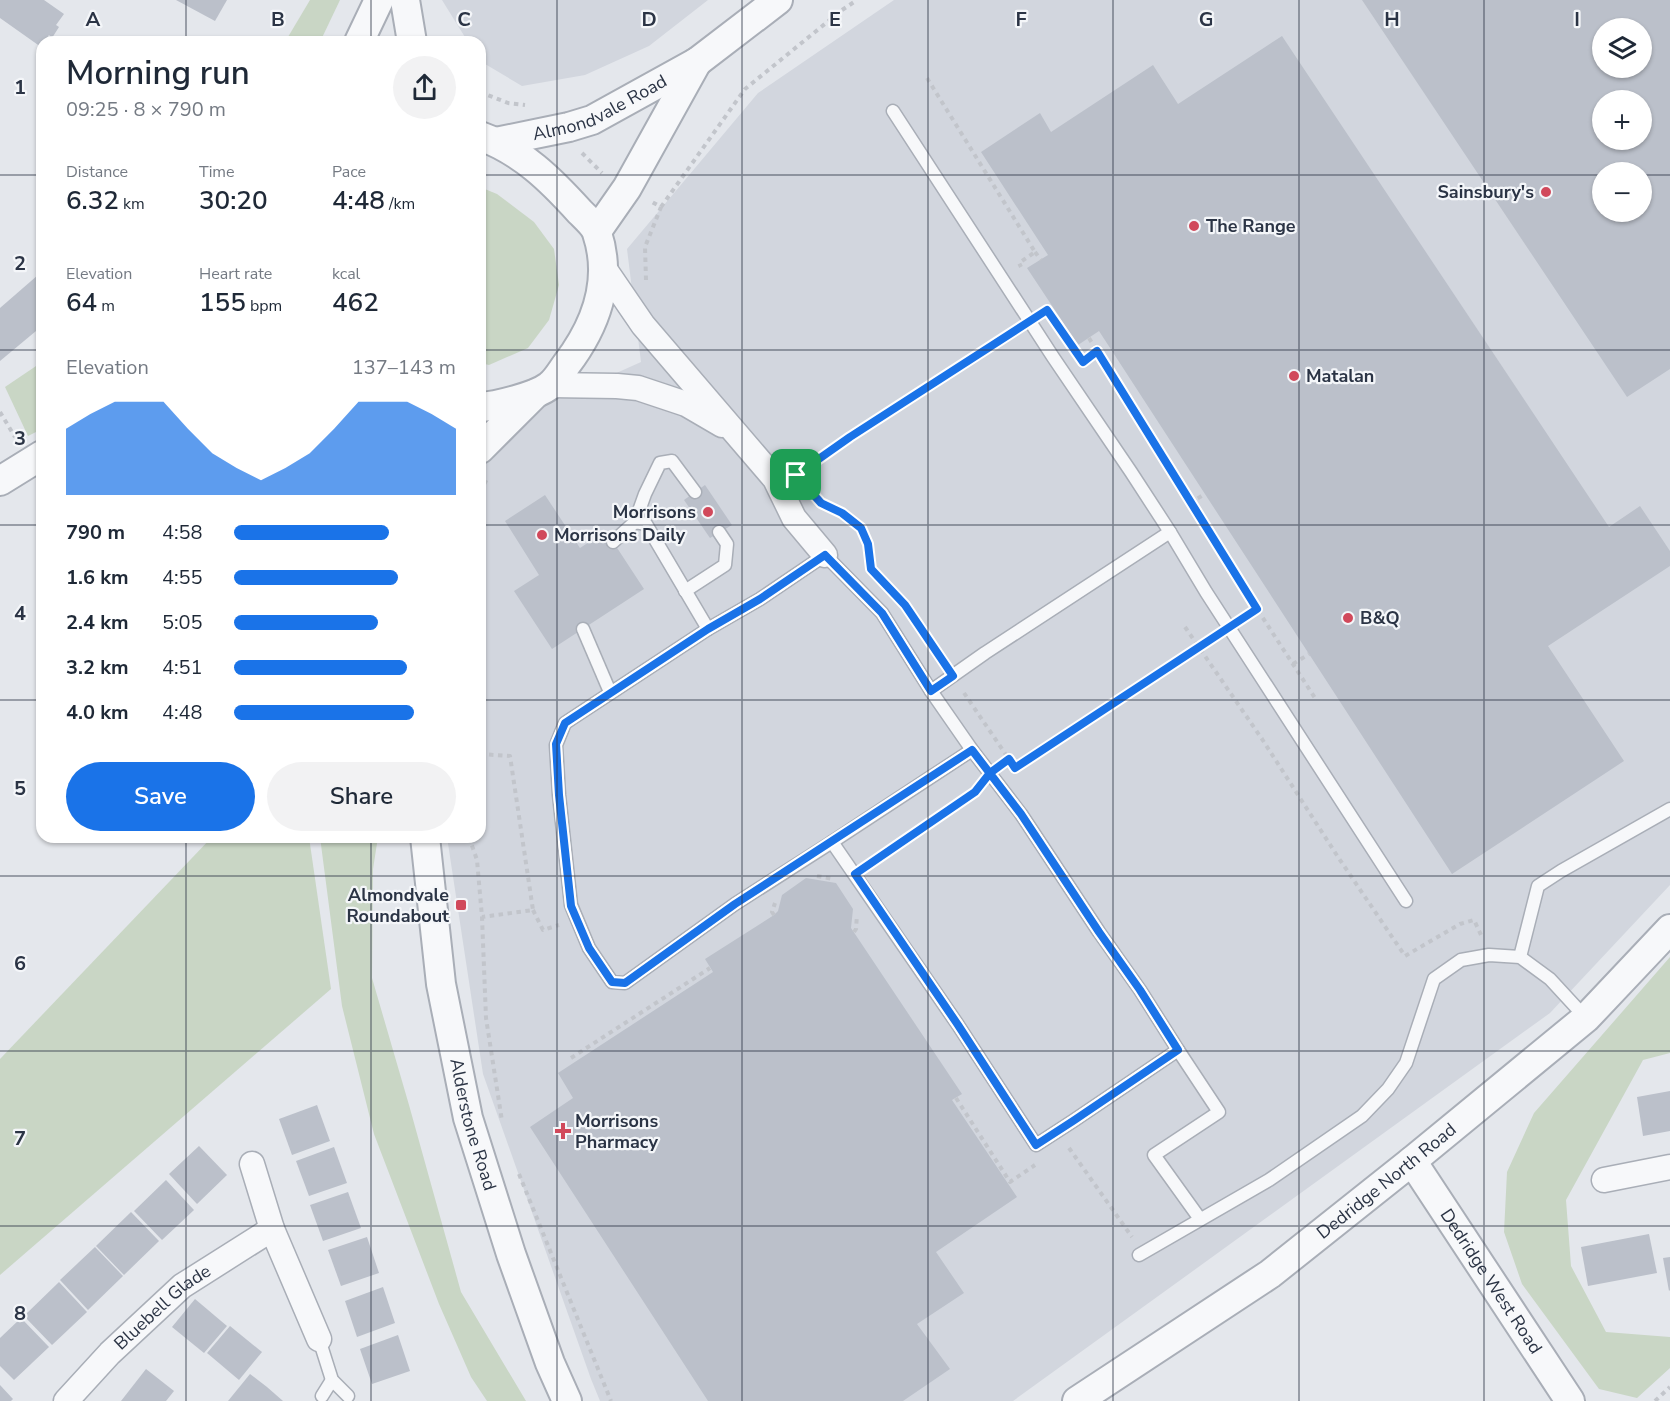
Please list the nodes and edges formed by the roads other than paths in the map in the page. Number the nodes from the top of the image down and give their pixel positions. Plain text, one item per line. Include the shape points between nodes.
1 (379, 0) edge
2 (405, 0) edge
3 (778, 0) edge
4 (361, 36) edge
5 (411, 36) edge
6 (697, 62) junction
7 (893, 111) dead end
8 (488, 139) edge
9 (597, 231) junction
10 (604, 268) junction
11 (543, 390) junction
12 (486, 404) edge
13 (735, 432) junction
14 (486, 443) edge
15 (36, 459) edge
16 (0, 480) edge
17 (695, 492) dead end
18 (635, 522) junction
19 (719, 532) dead end
20 (1170, 532) junction
21 (614, 542) dead end
22 (825, 555) junction
23 (685, 591) junction
24 (583, 629) dead end
25 (708, 629) junction
26 (931, 691) junction
27 (610, 692) junction
28 (972, 750) junction
29 (1670, 809) edge
30 (832, 842) junction
31 (426, 843) edge
32 (1407, 901) dead end
33 (1670, 929) edge
34 (1520, 957) junction
35 (1586, 1018) junction
36 (1178, 1050) junction
37 (1412, 1161) junction
38 (252, 1164) dead end
39 (1670, 1167) edge
40 (1604, 1180) dead end
41 (1200, 1219) junction
42 (272, 1229) junction
43 (1141, 1254) road end
44 (319, 1339) joint
45 (332, 1380) junction
46 (322, 1396) dead end
47 (348, 1396) dead end
48 (66, 1401) edge
49 (567, 1401) edge
50 (1077, 1401) edge
51 (1570, 1401) edge

1 - 4 street
2 - 5 street
3 - 6 street, Almondvale Road
6 - 8 street, Almondvale Road via 592,120
6 - 9 street, Almondvale Road via 627,188
7 - 20 lane
8 - 9 street via 532,164
9 - 10 street
10 - 11 street via 599,306 582,345
10 - 13 street via 643,325
11 - 12 street
11 - 13 street via 638,388 686,404
11 - 14 street
13 - 22 street via 775,479 794,518
15 - 16 street
17 - 18 lane via 672,461 660,463
18 - 21 lane
18 - 23 lane via 645,524
19 - 23 lane via 727,544 725,565
20 - 26 lane
20 - 32 lane
22 - 25 lane
22 - 26 lane via 882,613
23 - 25 lane
24 - 27 lane
25 - 27 lane
26 - 28 lane
27 - 30 lane via 565,723 556,744 571,906 589,948 612,982 625,983 735,904
28 - 30 lane
28 - 36 lane via 1048,853
29 - 34 lane via 1538,886
30 - 36 lane via 1036,1145
31 - 49 street, Alderstone Road via 441,984 468,1118 511,1254
33 - 35 street, Dedridge North Road
34 - 35 lane via 1550,979
34 - 41 lane via 1489,955 1461,960 1434,979 1406,1064 1362,1116 1269,1180
35 - 37 street, Dedridge North Road
36 - 41 lane via 1219,1112 1154,1155
37 - 50 street, Dedridge North Road via 1270,1274
37 - 51 street, Dedridge West Road
38 - 42 street
39 - 40 street
41 - 43 lane
42 - 44 street
42 - 48 street, Bluebell Glade via 182,1286 110,1353
44 - 45 lane
45 - 46 lane
45 - 47 lane

